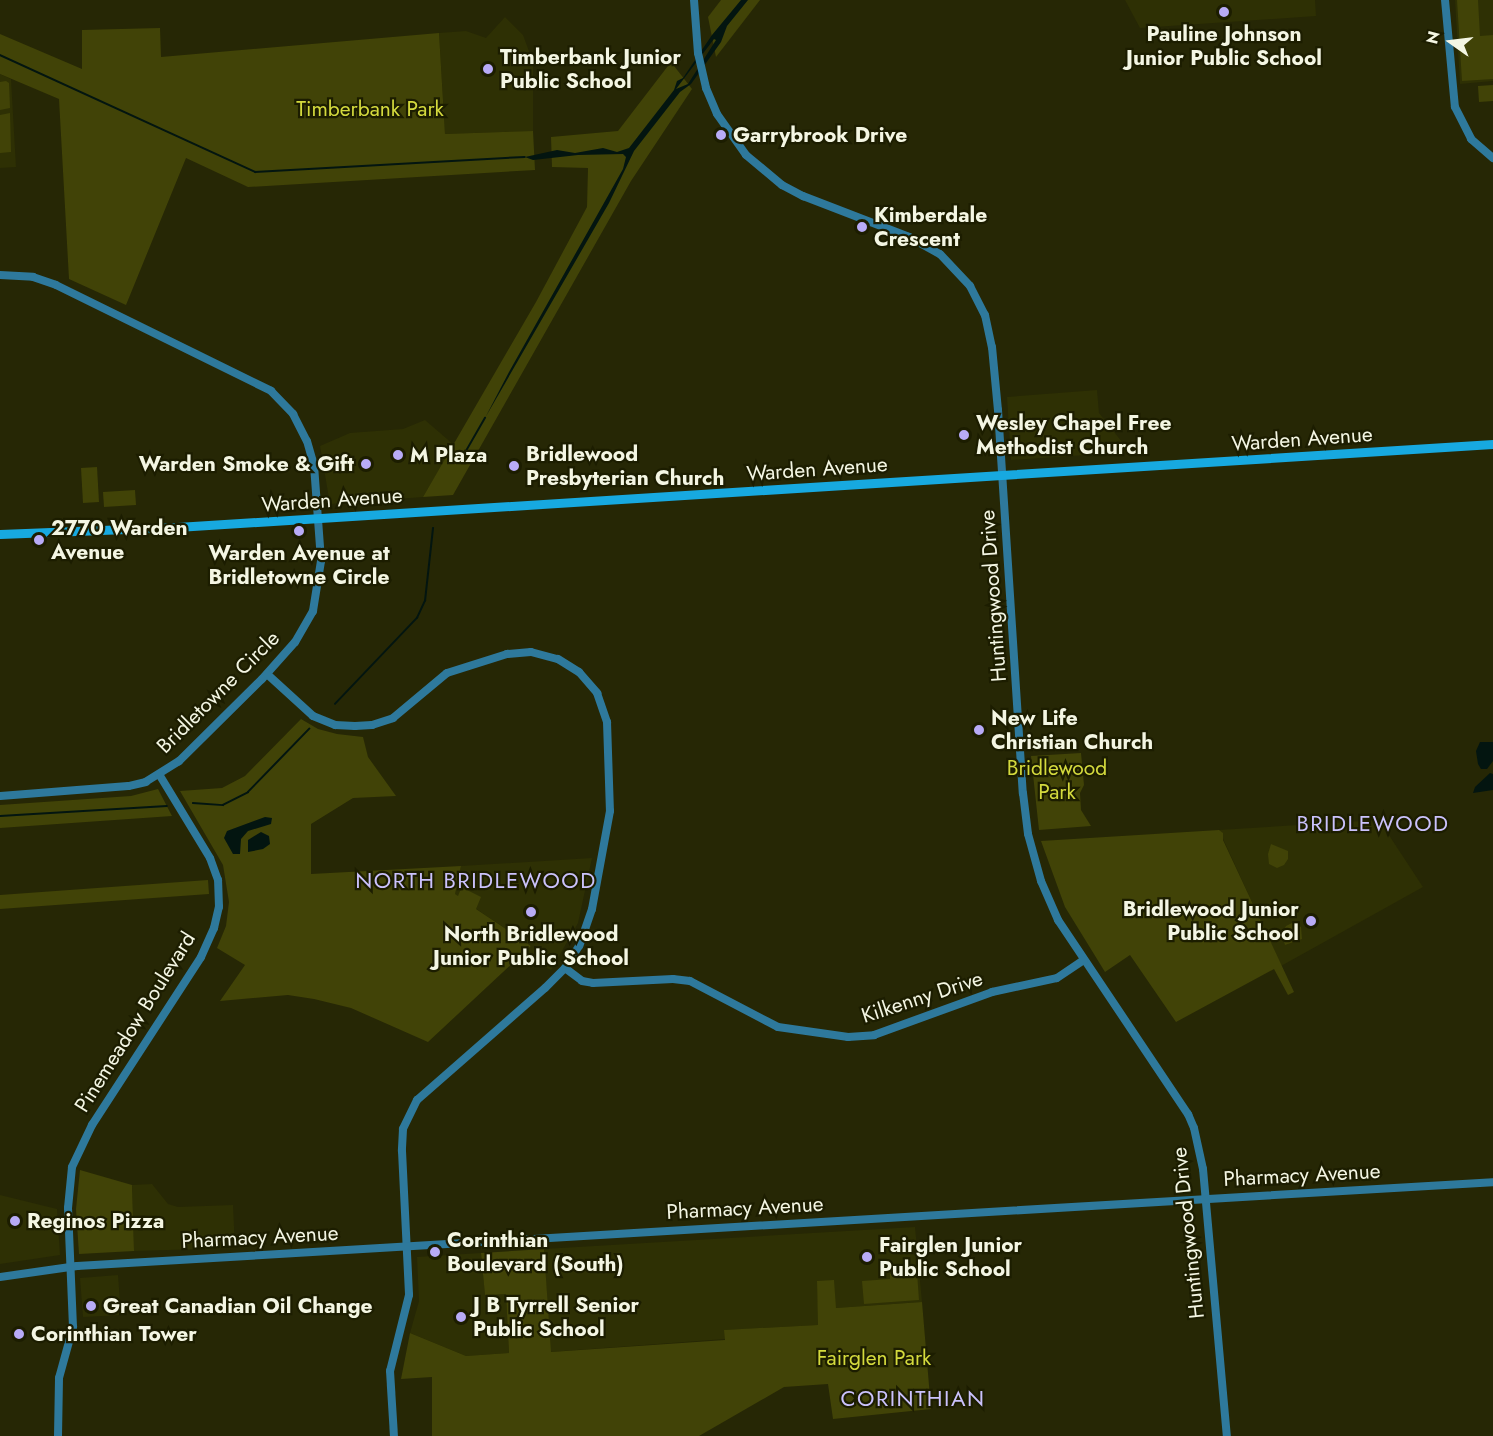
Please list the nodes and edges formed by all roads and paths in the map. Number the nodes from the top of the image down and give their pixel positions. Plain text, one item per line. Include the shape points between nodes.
1 (694, 0) edge
2 (1445, 0) edge
3 (1493, 158) edge
4 (0, 275) edge
5 (1493, 444) edge
6 (1003, 475) junction
7 (318, 519) junction
8 (0, 534) edge
9 (267, 674) junction
10 (159, 774) junction
11 (0, 796) edge
12 (1084, 960) junction
13 (565, 968) junction
14 (1493, 1182) edge
15 (1204, 1199) junction
16 (407, 1246) junction
17 (70, 1266) junction
18 (0, 1277) edge
19 (58, 1436) edge
20 (393, 1436) edge
21 (1227, 1436) edge

1 - 6 street, Huntingwood Drive via 698,53 706,88 721,121 746,155 782,185 803,196 925,245 954,266 970,286 989,331
2 - 3 street via 1455,107 1471,139
4 - 7 street, Bridletowne Circle via 33,277 56,285 271,391 293,414 307,441 314,465
5 - 6 main road, Warden Avenue
6 - 7 main road, Warden Avenue
6 - 12 street, Huntingwood Drive via 1028,834 1049,900
7 - 8 main road, Warden Avenue
7 - 9 street, Bridletowne Circle via 321,568 313,611 295,642
9 - 10 street, Bridletowne Circle via 192,750
9 - 13 street via 313,716 349,726 372,725 393,718 447,673 507,654 540,654 558,659 579,672 597,693 605,716 611,791 592,909 579,946
10 - 11 street, Bridletowne Circle via 146,782 108,789
10 - 17 street, Pinemeadow Boulevard via 210,858 218,880 219,907 201,957 79,1148 68,1198
12 - 13 street, Kilkenny Drive via 1057,978 992,992 874,1035 848,1037 778,1028 690,981 593,983 582,981
12 - 15 street, Huntingwood Drive via 1188,1114 1199,1146
13 - 16 street via 423,1094 410,1111 402,1141
14 - 15 street, Pharmacy Avenue
15 - 16 street, Pharmacy Avenue
15 - 21 street, Huntingwood Drive
16 - 17 street, Pharmacy Avenue
16 - 20 street via 408,1304 390,1371
17 - 18 street, Pharmacy Avenue
17 - 19 street, Pinemeadow Boulevard via 73,1332 59,1378

